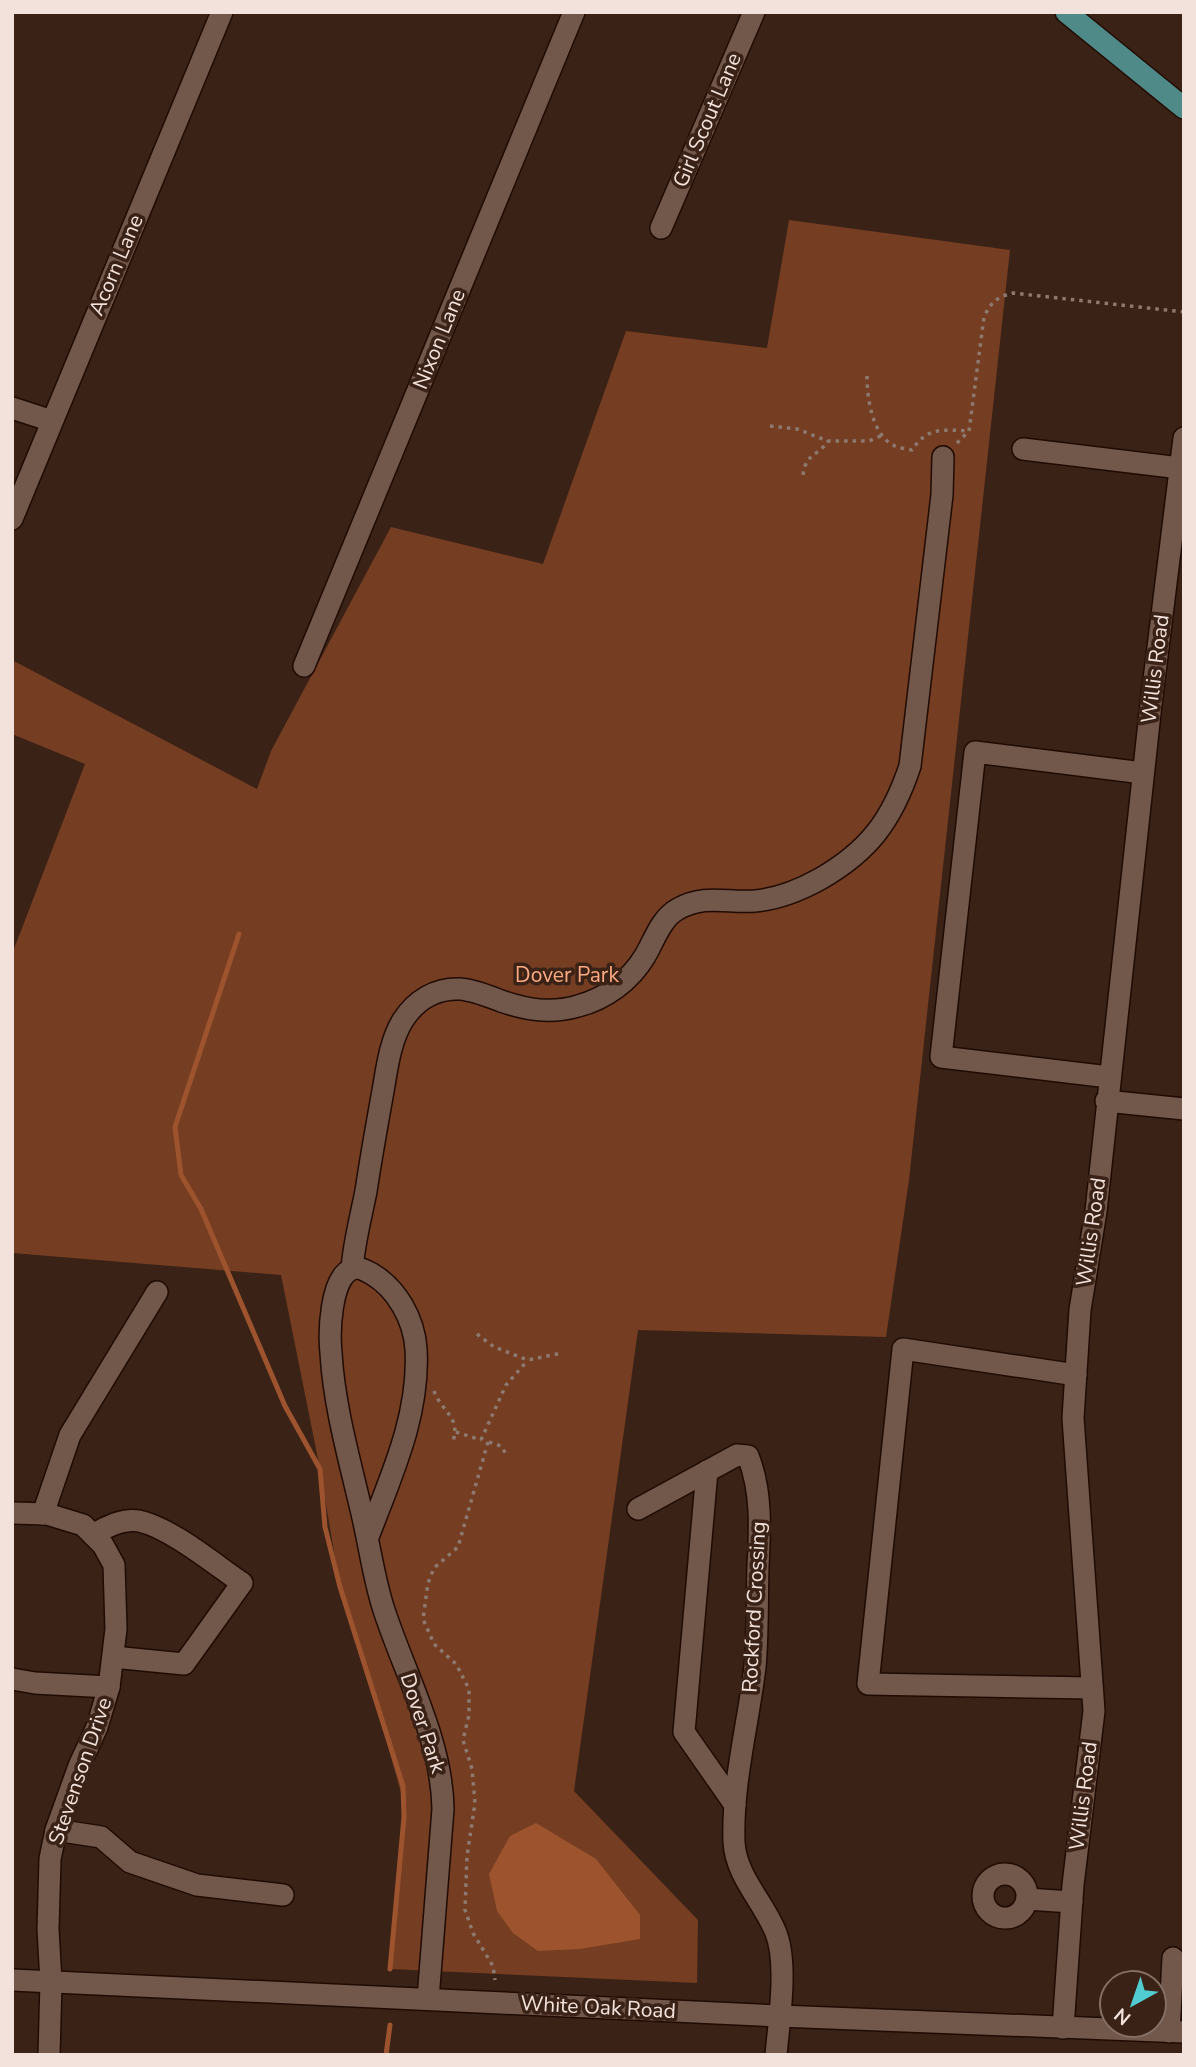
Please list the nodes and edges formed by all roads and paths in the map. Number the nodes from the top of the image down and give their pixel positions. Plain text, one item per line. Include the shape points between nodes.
1 (222, 12) edge
2 (574, 12) edge
3 (754, 12) edge
4 (1066, 12) edge
5 (1184, 108) edge
6 (661, 229) dead end
7 (1184, 312) edge
8 (867, 376) dead end
9 (12, 408) edge
10 (52, 421) junction
11 (770, 426) dead end
12 (969, 431) junction
13 (881, 436) junction
14 (1184, 438) edge
15 (828, 441) junction
16 (1023, 449) dead end
17 (943, 457) joint
18 (1180, 468) junction
19 (803, 475) dead end
20 (12, 519) edge
21 (304, 666) dead end
22 (1143, 773) junction
23 (1109, 1077) junction
24 (1106, 1101) junction
25 (1184, 1109) edge
26 (352, 1269) junction
27 (157, 1292) dead end
28 (477, 1334) dead end
29 (562, 1353) dead end
30 (528, 1360) junction
31 (1076, 1375) junction
32 (433, 1387) dead end
33 (456, 1432) junction
34 (481, 1440) junction
35 (453, 1441) dead end
36 (488, 1442) junction
37 (506, 1454) dead end
38 (707, 1471) junction
39 (638, 1508) dead end
40 (12, 1513) edge
41 (43, 1514) junction
42 (93, 1535) junction
43 (368, 1537) junction
44 (113, 1657) junction
45 (12, 1679) edge
46 (109, 1687) junction
47 (1092, 1688) junction
48 (735, 1805) junction
49 (57, 1830) junction
50 (283, 1895) dead end
51 (1027, 1899) dead end
52 (1072, 1902) junction
53 (1173, 1958) dead end
54 (12, 1980) edge
55 (495, 1980) dead end
56 (51, 1982) junction
57 (428, 1999) junction
58 (779, 2016) junction
59 (1063, 2028) junction
60 (1176, 2032) edge
61 (49, 2055) edge
62 (776, 2055) edge

1 - 10 street, Acorn Lane
2 - 21 street, Nixon Lane
3 - 6 street, Girl Scout Lane
4 - 5 main road
7 - 12 path via 1013,293 998,297 984,317
8 - 13 path
9 - 10 street
10 - 20 street, Acorn Lane
11 - 15 path via 797,429
12 - 13 path via 937,429 920,438 912,450
12 - 17 path
13 - 15 path via 869,441
14 - 18 street, Willis Road
15 - 19 path via 804,464
16 - 18 street
17 - 26 street via 910,766 876,834 861,852 803,888 757,901 715,898 675,910 626,980 579,1006 534,1011 461,989 428,995 415,1005 396,1034 388,1065
18 - 22 street, Willis Road
22 - 23 street, Willis Road
22 - 23 street via 975,752 941,1057
23 - 24 street, Willis Road
24 - 25 street
24 - 31 street, Willis Road
26 - 43 street, Dover Park via 335,1296 331,1352
26 - 43 street via 376,1276 397,1296 410,1323 417,1364 407,1433
27 - 41 street via 70,1435
28 - 30 path via 494,1347
29 - 30 path
30 - 34 path via 506,1385
31 - 47 street, Willis Road via 1073,1418
31 - 47 street via 903,1349 868,1684
32 - 33 path via 438,1401 454,1419
33 - 34 path
33 - 35 path
34 - 36 path
36 - 37 path via 501,1446
36 - 55 path via 458,1547 434,1568 423,1619 434,1644 456,1664 469,1689 463,1740 475,1803 465,1910 472,1933 493,1966
38 - 39 street, Rockford Crossing
38 - 48 street via 684,1732
38 - 48 street, Rockford Crossing via 737,1455 748,1456 756,1475 760,1518 755,1665
40 - 41 street, Stevenson Drive
41 - 42 street, Stevenson Drive via 83,1525
42 - 44 street, Stevenson Drive via 114,1565
42 - 44 street via 107,1525 137,1520 175,1537 242,1583 184,1664
43 - 57 street, Dover Park via 376,1583 443,1788
44 - 46 street, Stevenson Drive
45 - 46 street, Stevenson Drive
46 - 49 street, Stevenson Drive
47 - 52 street, Willis Road via 1094,1711
48 - 58 street, Rockford Crossing via 738,1862 781,1947
49 - 50 street via 101,1837 130,1862 197,1885
49 - 56 street, Stevenson Drive via 50,1859
51 - 52 street
52 - 59 street, Willis Road
53 - 60 street
54 - 56 street, White Oak Road
56 - 57 street, White Oak Road
56 - 61 street, Stevenson Drive
57 - 58 street, White Oak Road
58 - 59 street, White Oak Road
58 - 62 street, Rockford Crossing
59 - 60 street, White Oak Road

